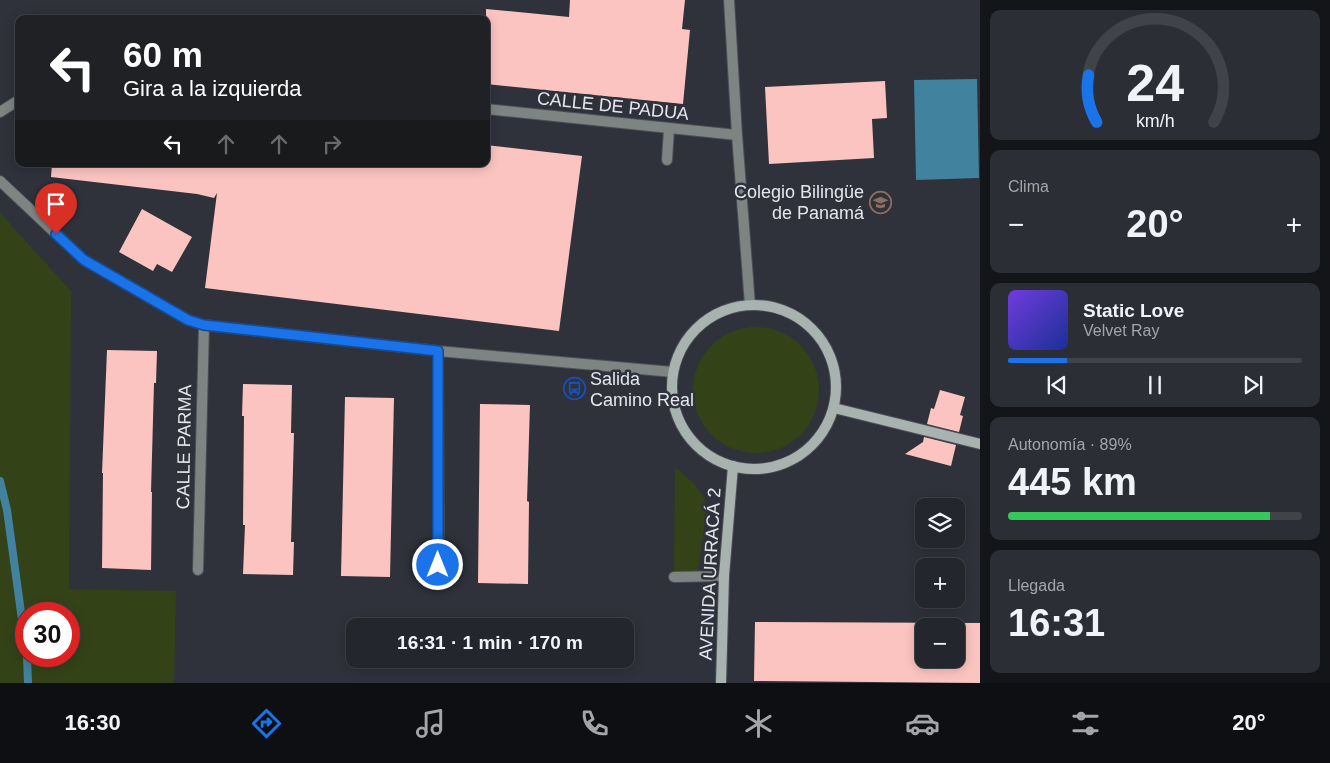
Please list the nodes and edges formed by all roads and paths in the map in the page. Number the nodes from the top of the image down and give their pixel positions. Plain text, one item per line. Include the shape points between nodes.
1 (729, 0) edge
2 (15, 103) edge
3 (490, 109) edge
4 (0, 112) edge
5 (669, 129) junction
6 (737, 135) junction
7 (667, 160) dead end
8 (0, 181) edge
9 (750, 304) junction
10 (204, 325) junction
11 (438, 351) junction
12 (673, 372) junction
13 (834, 408) junction
14 (980, 444) edge
15 (733, 466) junction
16 (198, 570) dead end
17 (724, 576) junction
18 (674, 577) dead end
19 (439, 584) dead end
20 (721, 683) edge

1 - 6 street
2 - 4 street
3 - 5 street, CALLE DE PADUA
5 - 6 street, CALLE DE PADUA
5 - 7 street
6 - 9 street
8 - 10 street via 84,260 188,320
9 - 12 street via 730,308 693,332 680,351
9 - 13 street via 778,308 801,319 820,336 834,366 837,383
10 - 11 street
10 - 16 street, CALLE PARMA
11 - 12 street
11 - 19 street
12 - 15 street via 672,396 679,420 692,440 711,456
13 - 14 street
13 - 15 street via 824,432 806,451 784,464 759,469
15 - 17 street, AVENIDA URRACÁ 2
17 - 18 street
17 - 20 street, AVENIDA URRACÁ 2

